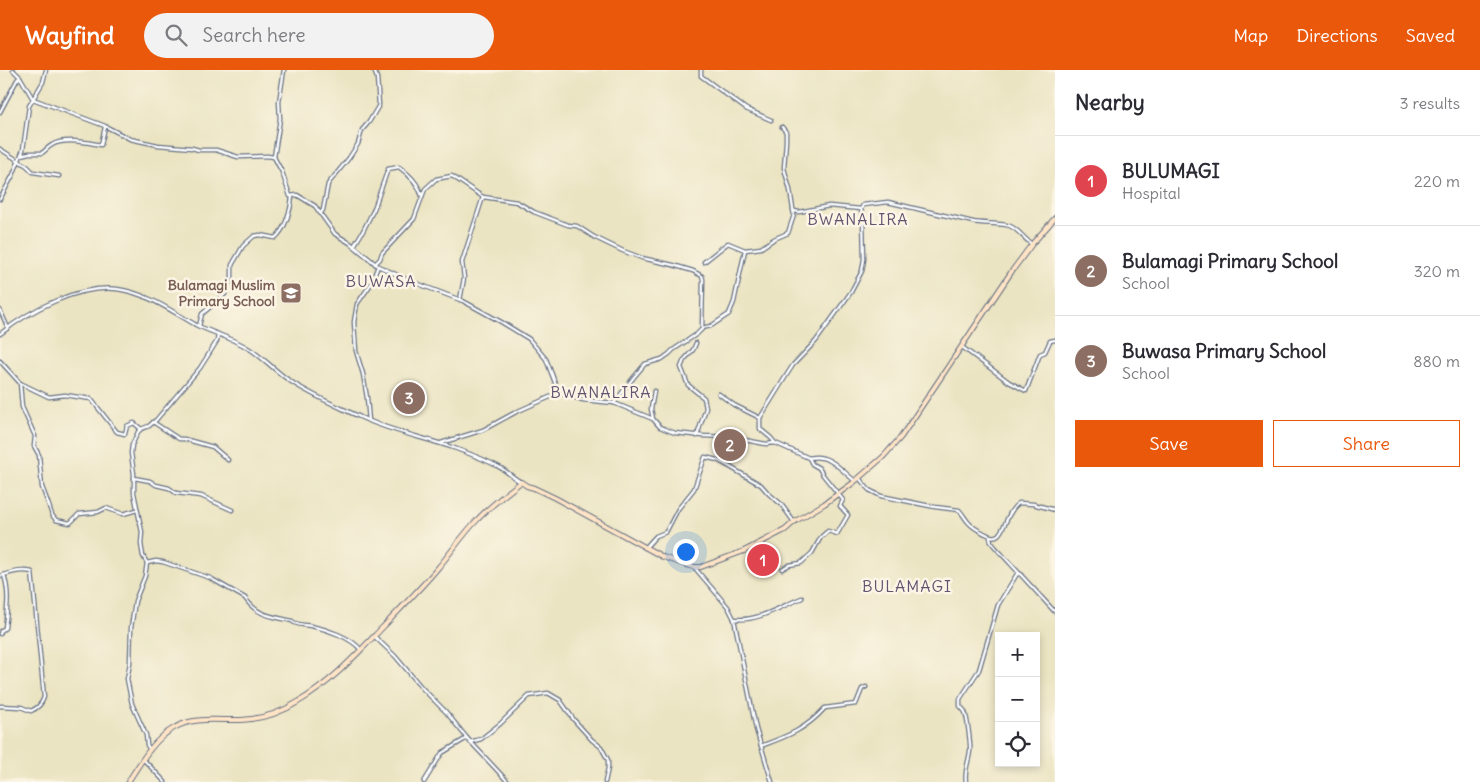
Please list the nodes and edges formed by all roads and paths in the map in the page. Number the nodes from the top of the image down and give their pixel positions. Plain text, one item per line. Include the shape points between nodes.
1 (13, 70) edge
2 (46, 70) edge
3 (284, 70) edge
4 (374, 70) edge
5 (700, 70) edge
6 (20, 77) junction
7 (33, 99) junction
8 (0, 112) edge
9 (771, 120) dead end
10 (105, 126) junction
11 (782, 127) dead end
12 (0, 149) edge
13 (21, 155) junction
14 (274, 157) junction
15 (18, 160) junction
16 (58, 176) dead end
17 (290, 196) junction
18 (422, 197) junction
19 (484, 197) junction
20 (0, 200) edge
21 (792, 209) junction
22 (861, 209) junction
23 (321, 213) junction
24 (1055, 218) edge
25 (1032, 244) junction
26 (354, 246) junction
27 (745, 250) junction
28 (704, 262) dead end
29 (377, 265) junction
30 (460, 300) junction
31 (0, 310) edge
32 (199, 326) junction
33 (8, 328) junction
34 (702, 328) junction
35 (0, 334) edge
36 (218, 334) junction
37 (224, 336) junction
38 (1055, 340) edge
39 (217, 341) junction
40 (696, 343) dead end
41 (962, 347) junction
42 (0, 362) edge
43 (20, 383) junction
44 (654, 392) dead end
45 (559, 393) junction
46 (719, 394) dead end
47 (614, 403) junction
48 (760, 418) junction
49 (652, 419) junction
50 (369, 421) junction
51 (153, 422) junction
52 (141, 429) junction
53 (697, 436) junction
54 (774, 443) junction
55 (440, 444) junction
56 (809, 458) junction
57 (228, 460) dead end
58 (134, 478) junction
59 (857, 479) junction
60 (521, 482) junction
61 (838, 494) junction
62 (137, 510) junction
63 (232, 510) dead end
64 (1055, 510) edge
65 (794, 522) junction
66 (990, 537) junction
67 (645, 548) junction
68 (147, 563) junction
69 (694, 567) junction
70 (782, 569) dead end
71 (1021, 574) junction
72 (2, 576) edge
73 (802, 598) dead end
74 (1055, 612) edge
75 (734, 619) junction
76 (0, 634) edge
77 (374, 636) junction
78 (361, 650) junction
79 (866, 687) dead end
80 (0, 706) edge
81 (466, 738) junction
82 (470, 742) junction
83 (762, 746) junction
84 (150, 750) junction
85 (143, 759) junction
86 (128, 782) edge
87 (165, 782) edge
88 (424, 782) edge
89 (508, 782) edge
90 (604, 782) edge
91 (772, 782) edge
92 (966, 782) edge

1 - 6 street
2 - 7 street
3 - 14 street
4 - 23 street via 378,78 379,106 362,130 349,158 328,184
5 - 9 street via 702,76 746,109
6 - 7 street
6 - 8 street
7 - 10 street
7 - 13 street
10 - 13 street via 101,145 78,141 53,144 42,153
10 - 14 street via 130,138 158,145 216,150 238,157
11 - 21 street via 786,132 784,168
12 - 15 street
13 - 15 street
14 - 17 street
15 - 16 street via 33,172
15 - 20 street
17 - 23 street via 297,195
17 - 32 street via 289,211 279,235 275,238 254,236 243,246 232,265 232,278 225,294 202,314
18 - 19 street via 425,189 436,179 452,176
18 - 26 street via 419,186 408,173 399,167 388,169 374,209
18 - 29 street via 414,219 382,253
19 - 30 street via 462,262 464,278
19 - 34 street via 517,202 534,212 577,226 623,251 674,264 702,276
21 - 22 street via 799,212 829,206
21 - 27 street via 794,214 788,233 761,248
22 - 25 street via 864,205 888,202 973,222 1004,224
22 - 48 street via 862,271 851,292 790,371
23 - 26 street via 334,234
24 - 25 main road
25 - 41 main road
26 - 29 street
27 - 28 street via 728,243
27 - 34 street via 729,314
29 - 30 street
29 - 50 street via 371,284 357,304 354,322
30 - 45 street via 532,342 546,359
31 - 33 street
32 - 33 street via 151,299 105,288 58,300
32 - 36 street
33 - 35 street
34 - 47 street via 670,354 645,364
36 - 37 street
36 - 39 street
37 - 39 street
37 - 50 street via 254,352 295,384
38 - 41 street via 1050,341 1045,352 1040,354 1026,391
39 - 51 street via 196,374
40 - 53 street via 681,367 688,385 704,398 706,408
41 - 59 main road via 901,437
42 - 43 street
43 - 52 street via 49,397 65,395 91,399 117,432 125,434 126,426 134,423
43 - 62 street via 22,407 35,436 42,486 56,520 70,523 79,514 106,508 123,514
44 - 49 street
45 - 47 street via 583,400
45 - 55 street via 484,430
46 - 48 street
47 - 49 street
48 - 54 street via 760,429
49 - 53 street via 660,427
50 - 55 street
51 - 52 street
51 - 57 street via 179,439 213,447
52 - 58 street via 132,445
53 - 54 street
54 - 56 street
55 - 60 street via 497,466
56 - 59 street via 815,456 829,460
56 - 61 street
58 - 62 street
58 - 63 street via 150,481 176,493 201,496
59 - 61 main road
59 - 66 street via 877,495 958,509 973,527
60 - 67 main road
60 - 77 main road via 476,520 436,570
61 - 65 main road
61 - 70 street via 842,500 840,506 848,515 840,532 828,531 800,563
62 - 68 street via 143,556
64 - 66 street via 1019,504 1011,510 1000,534
65 - 67 street via 761,485 730,466 705,457 694,489 666,532 656,536
65 - 69 main road via 744,551
66 - 71 street
67 - 69 main road
68 - 78 street via 156,560 210,578 246,598 260,613 335,632 357,644
68 - 84 street via 135,601 128,679 132,704
69 - 75 street via 728,607
71 - 74 street
71 - 92 street via 1016,574 998,605 978,670 960,699 971,749
72 - 76 street via 8,601 5,628
72 - 80 street via 20,571 32,572 44,697 31,711
73 - 75 street via 770,613
75 - 83 street
77 - 78 main road
77 - 81 street via 396,656
78 - 84 main road via 299,702 279,712 243,720 191,721 175,727
79 - 83 street via 856,704 825,708 813,721
81 - 82 street
81 - 88 street via 442,753
82 - 89 street
82 - 90 street via 481,739 529,696 548,693 560,700 574,720 602,747 608,760
83 - 91 street
84 - 85 main road
85 - 86 main road
85 - 87 street

